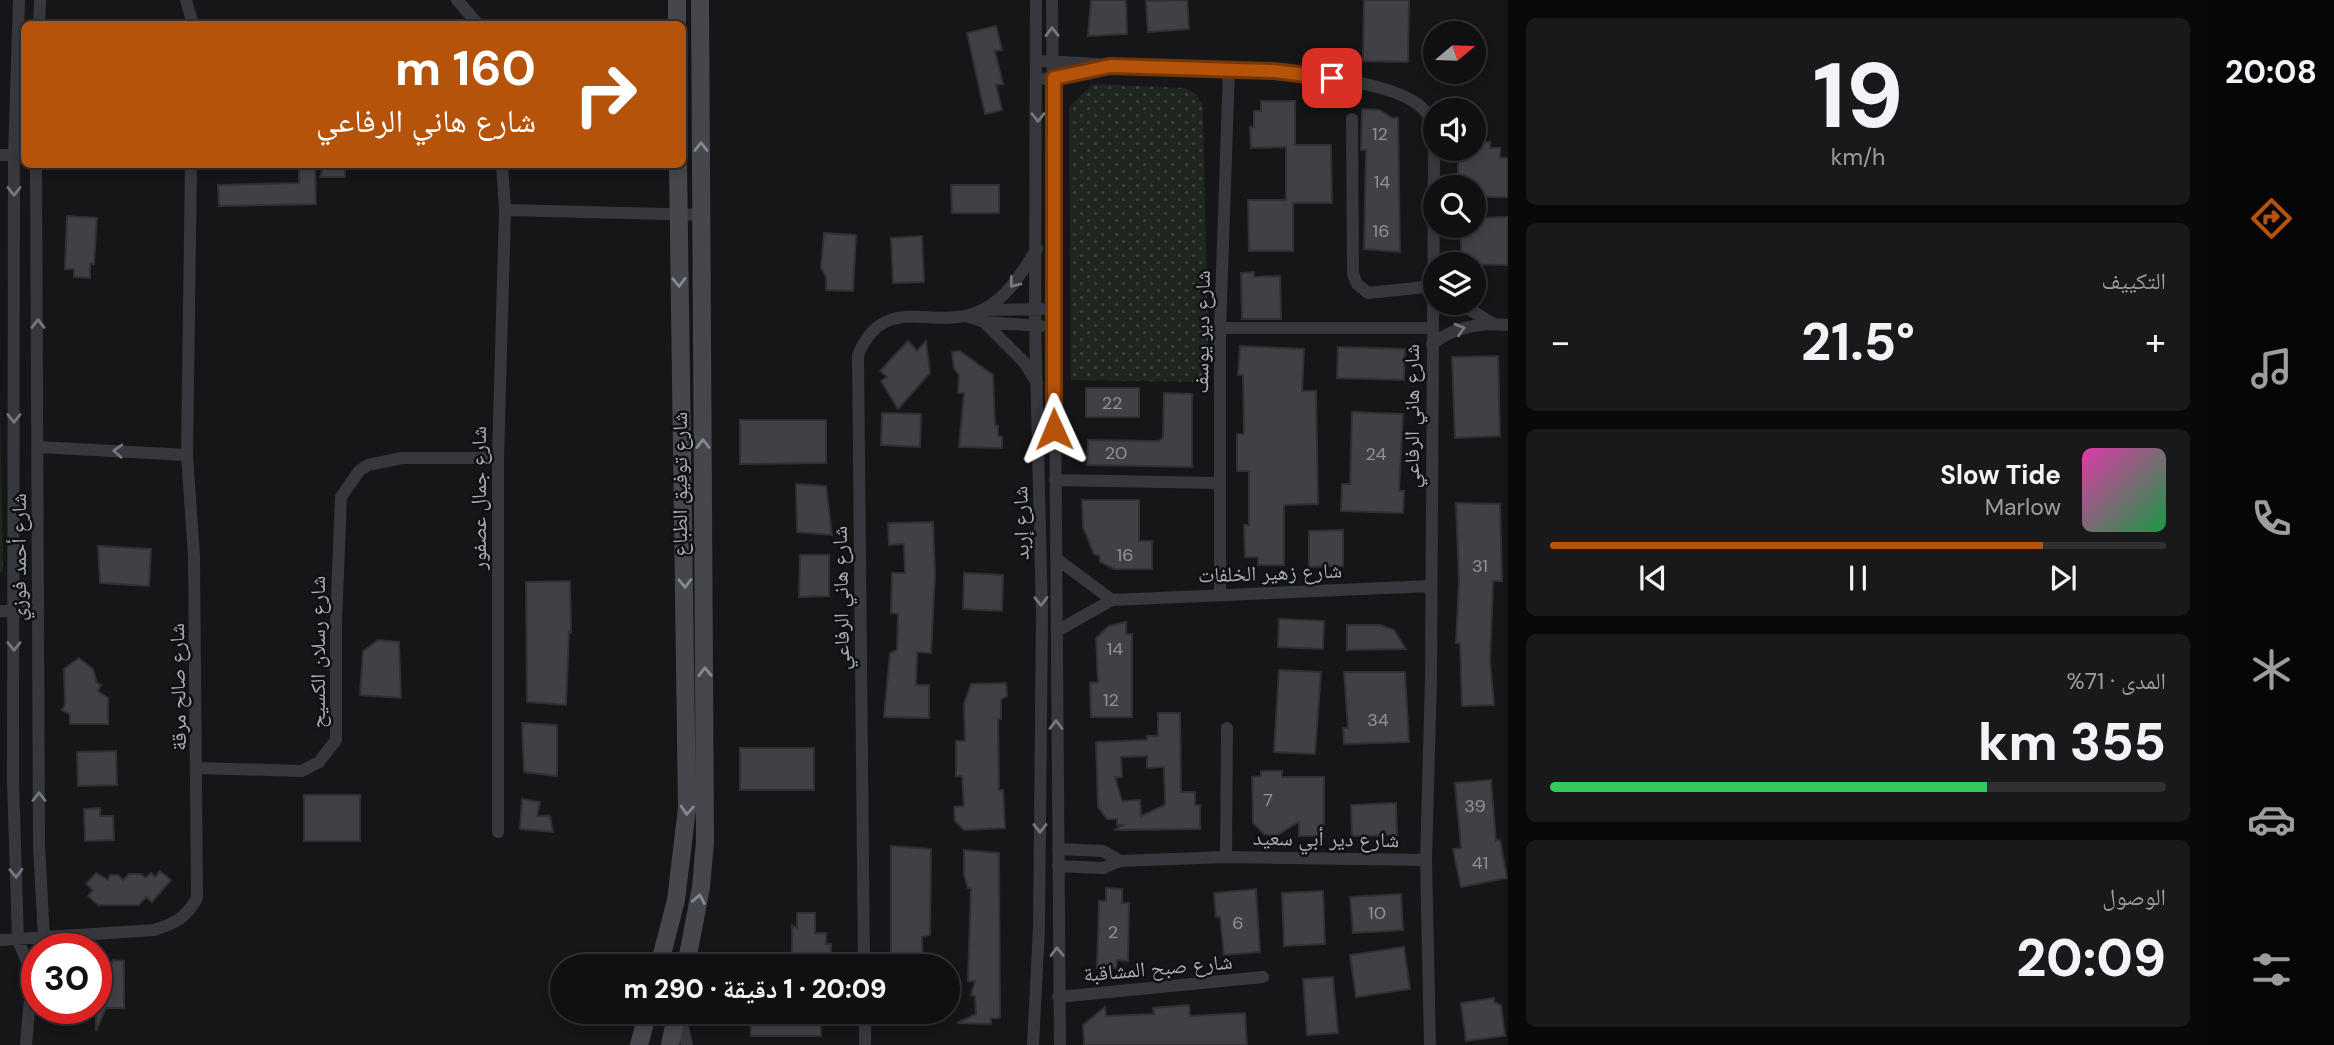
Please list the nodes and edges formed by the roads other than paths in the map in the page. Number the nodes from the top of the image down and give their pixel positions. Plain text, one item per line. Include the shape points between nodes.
1 (19, 0) edge
2 (40, 0) edge
3 (186, 0) edge
4 (457, 0) edge
5 (677, 0) edge
6 (700, 0) edge
7 (1036, 0) edge
8 (1052, 0) edge
9 (39, 21) edge
10 (192, 21) edge
11 (475, 21) edge
12 (677, 21) edge
13 (1037, 61) junction
14 (1053, 61) junction
15 (1110, 66) junction
16 (1229, 70) junction
17 (1054, 78) junction
18 (1038, 79) junction
19 (1352, 119) dead end
20 (19, 154) edge
21 (0, 155) edge
22 (36, 168) edge
23 (191, 168) edge
24 (502, 168) edge
25 (678, 168) edge
26 (505, 210) junction
27 (678, 214) junction
28 (702, 215) junction
29 (1037, 249) junction
30 (1434, 252) edge
31 (1423, 286) edge
32 (1053, 308) junction
33 (1035, 309) junction
34 (1433, 315) edge
35 (1479, 315) edge
36 (984, 316) junction
37 (1492, 323) junction
38 (1508, 325) edge
39 (1035, 326) junction
40 (1053, 326) junction
41 (1220, 328) junction
42 (1432, 328) junction
43 (1432, 344) junction
44 (1038, 386) junction
45 (39, 447) junction
46 (187, 456) junction
47 (498, 458) junction
48 (1055, 480) junction
49 (1219, 483) junction
50 (1057, 559) junction
51 (1431, 586) junction
52 (1220, 594) junction
53 (1112, 600) junction
54 (38, 610) junction
55 (0, 611) edge
56 (14, 611) junction
57 (1057, 631) junction
58 (1227, 727) dead end
59 (199, 768) junction
60 (6, 780) edge
61 (498, 832) dead end
62 (1058, 849) junction
63 (1226, 857) junction
64 (1426, 860) junction
65 (1119, 861) junction
66 (1058, 866) junction
67 (42, 933) edge
68 (112, 935) edge
69 (0, 940) edge
70 (18, 940) junction
71 (21, 940) edge
72 (21, 947) edge
73 (662, 954) edge
74 (688, 954) edge
75 (864, 954) edge
76 (1263, 977) dead end
77 (1058, 997) junction
78 (28, 1024) edge
79 (645, 1024) edge
80 (675, 1024) edge
81 (681, 1024) edge
82 (864, 1024) edge
83 (26, 1045) edge
84 (639, 1045) edge
85 (670, 1045) edge
86 (687, 1045) edge
87 (865, 1045) edge
88 (1033, 1045) edge
89 (1059, 1045) edge
90 (1430, 1045) edge

1 - 20 street, شارع أحمد فوزي
2 - 9 street
3 - 10 street
4 - 11 street
5 - 12 street
28 -> 6 street, شارع توفيق الطباع
7 - 13 street, شارع إربد
14 -> 8 street, شارع إربد
13 - 14 street, شارع هاني الرفاعي
13 - 18 street, شارع إربد
14 - 15 street, شارع هاني الرفاعي
14 - 17 street, شارع إربد
15 - 16 street, شارع هاني الرفاعي
15 - 17 street, شارع هاني الرفاعي
16 - 30 street, شارع هاني الرفاعي via 1332,78 1406,98 1424,110 1430,118 1434,146
16 - 41 street, شارع دير يوسف
17 - 18 street, شارع هاني الرفاعي
17 - 32 street, شارع إربد
18 -> 29 street, شارع إربد
19 - 31 street via 1353,274 1357,284 1368,293
20 - 21 street
20 -> 56 street, شارع أحمد فوزي
45 -> 22 street, شارع أحمد فوزي
23 - 46 street, شارع صالح مرقة
24 - 26 street, شارع جمال عصفور
25 - 27 street, شارع توفيق الطباع
26 - 27 street
26 - 47 street, شارع جمال عصفور
27 - 28 street
27 -> 73 street, شارع توفيق الطباع via 687,808 676,900
74 -> 28 street, شارع توفيق الطباع via 705,835
29 - 33 street, شارع إربد
29 -> 36 street
32 - 33 street, شارع هاني الرفاعي
32 - 40 street, شارع إربد
33 - 36 street, شارع هاني الرفاعي
33 - 39 street, شارع إربد
34 - 42 street, شارع هاني الرفاعي
35 - 37 street
36 - 39 street, شارع هاني الرفاعي
36 - 44 street, شارع هاني الرفاعي via 1024,362
36 - 75 street, شارع هاني الرفاعي via 888,319 867,335 858,355
37 - 38 street
43 -> 37 street via 1465,327
39 - 40 street, شارع هاني الرفاعي
39 - 44 street, شارع إربد
40 - 48 street, شارع إربد
41 - 42 street
41 - 49 street, شارع دير يوسف
42 - 43 street, شارع هاني الرفاعي
43 - 51 street, شارع هاني الرفاعي
44 -> 88 street, شارع إربد via 1042,613
46 -> 45 street
45 - 54 street, شارع أحمد فوزي
46 - 59 street, شارع صالح مرقة
47 - 59 street, شارع رسلان الكسيح via 402,458 359,471 341,497 336,740 319,762 302,771
47 - 61 street, شارع جمال عصفور
48 - 49 street
48 - 50 street, شارع إربد
49 - 52 street, شارع دير يوسف
50 - 53 street
50 - 57 street, شارع إربد
51 - 52 street, شارع زهير الخلفات
51 - 64 street, شارع هاني الرفاعي
52 - 53 street, شارع زهير الخلفات
53 - 57 street, شارع زهير الخلفات
54 - 56 street
67 -> 54 street, شارع أحمد فوزي
55 - 56 street
56 -> 60 street, شارع أحمد فوزي
62 -> 57 street, شارع إربد
58 - 63 street, شارع دير أبي سعيد
59 - 68 street, شارع صالح مرقة via 197,898 178,923
60 -> 70 street, شارع أحمد فوزي
62 - 65 street, شارع دير أبي سعيد via 1103,851
62 - 66 street, شارع إربد
63 - 64 street, شارع دير أبي سعيد
63 - 65 street, شارع دير أبي سعيد
64 - 90 street, شارع هاني الرفاعي
65 - 66 street, شارع دير أبي سعيد via 1103,868
77 -> 66 street, شارع إربد
69 - 70 street
70 - 71 street
70 - 72 street, شارع أحمد فوزي
76 - 77 street, شارع صبح المشاقبة
77 - 89 street, شارع إربد
78 - 83 street, شارع أحمد فوزي
79 - 84 street
80 - 85 street
81 - 86 street
82 - 87 street

